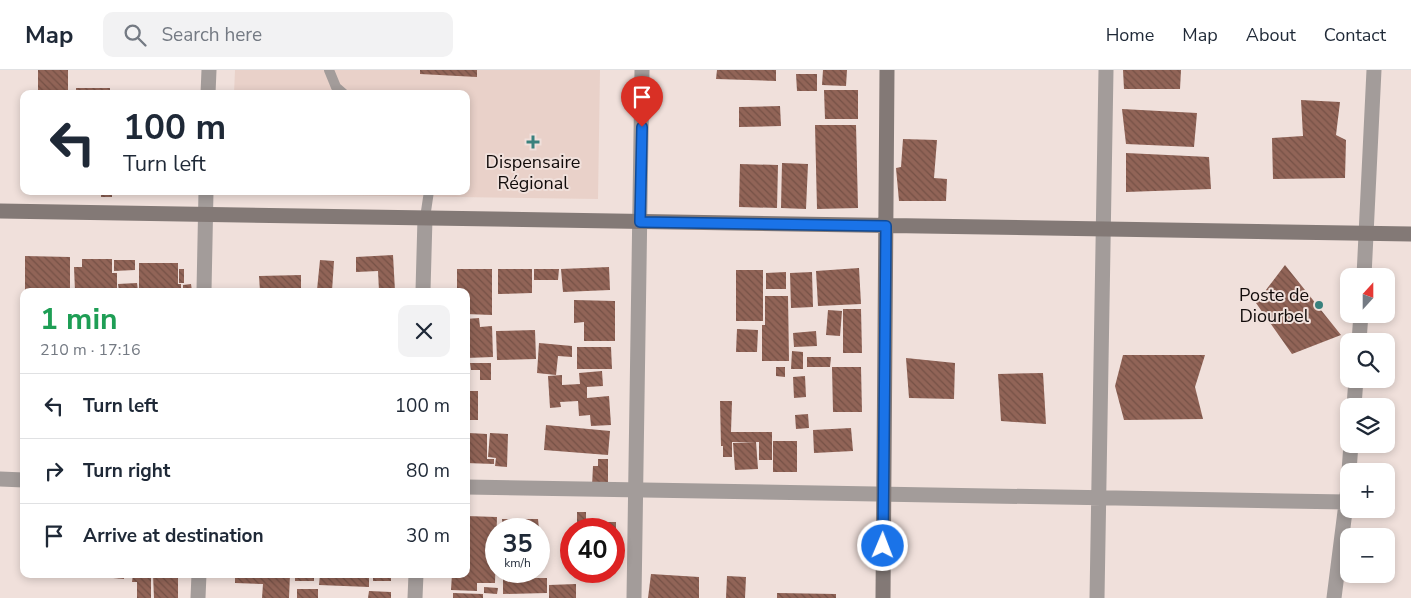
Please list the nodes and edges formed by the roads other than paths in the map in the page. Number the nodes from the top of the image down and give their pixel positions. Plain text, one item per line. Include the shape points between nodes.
1 (209, 70) edge
2 (328, 70) edge
3 (642, 70) edge
4 (887, 70) edge
5 (1106, 70) edge
6 (1374, 70) edge
7 (208, 90) edge
8 (339, 90) edge
9 (206, 195) edge
10 (428, 195) edge
11 (0, 211) edge
12 (206, 214) junction
13 (425, 218) junction
14 (640, 222) junction
15 (886, 226) junction
16 (1103, 230) junction
17 (1367, 234) junction
18 (1411, 234) edge
19 (1365, 268) edge
20 (204, 288) edge
21 (423, 288) edge
22 (0, 479) edge
23 (20, 480) edge
24 (470, 487) edge
25 (636, 490) junction
26 (884, 494) junction
27 (1099, 498) junction
28 (1340, 502) edge
29 (1345, 518) edge
30 (199, 578) edge
31 (416, 578) edge
32 (198, 598) edge
33 (415, 598) edge
34 (634, 598) edge
35 (882, 598) edge
36 (1097, 598) edge
37 (1334, 598) edge

1 - 7 street
2 - 8 lane
3 - 14 street
4 - 15 street
5 - 16 street
6 - 17 street
9 - 12 street
10 - 13 lane
11 - 12 street
12 - 13 street
12 - 20 street
13 - 14 street
13 - 21 street
14 - 15 street
14 - 25 street
15 - 16 street
15 - 26 street
16 - 17 street
16 - 27 street
17 - 18 street
17 - 19 street
22 - 23 street
24 - 25 street
25 - 26 street
25 - 34 street
26 - 27 street
26 - 35 street
27 - 28 street
27 - 36 street
29 - 37 street
30 - 32 street
31 - 33 street

